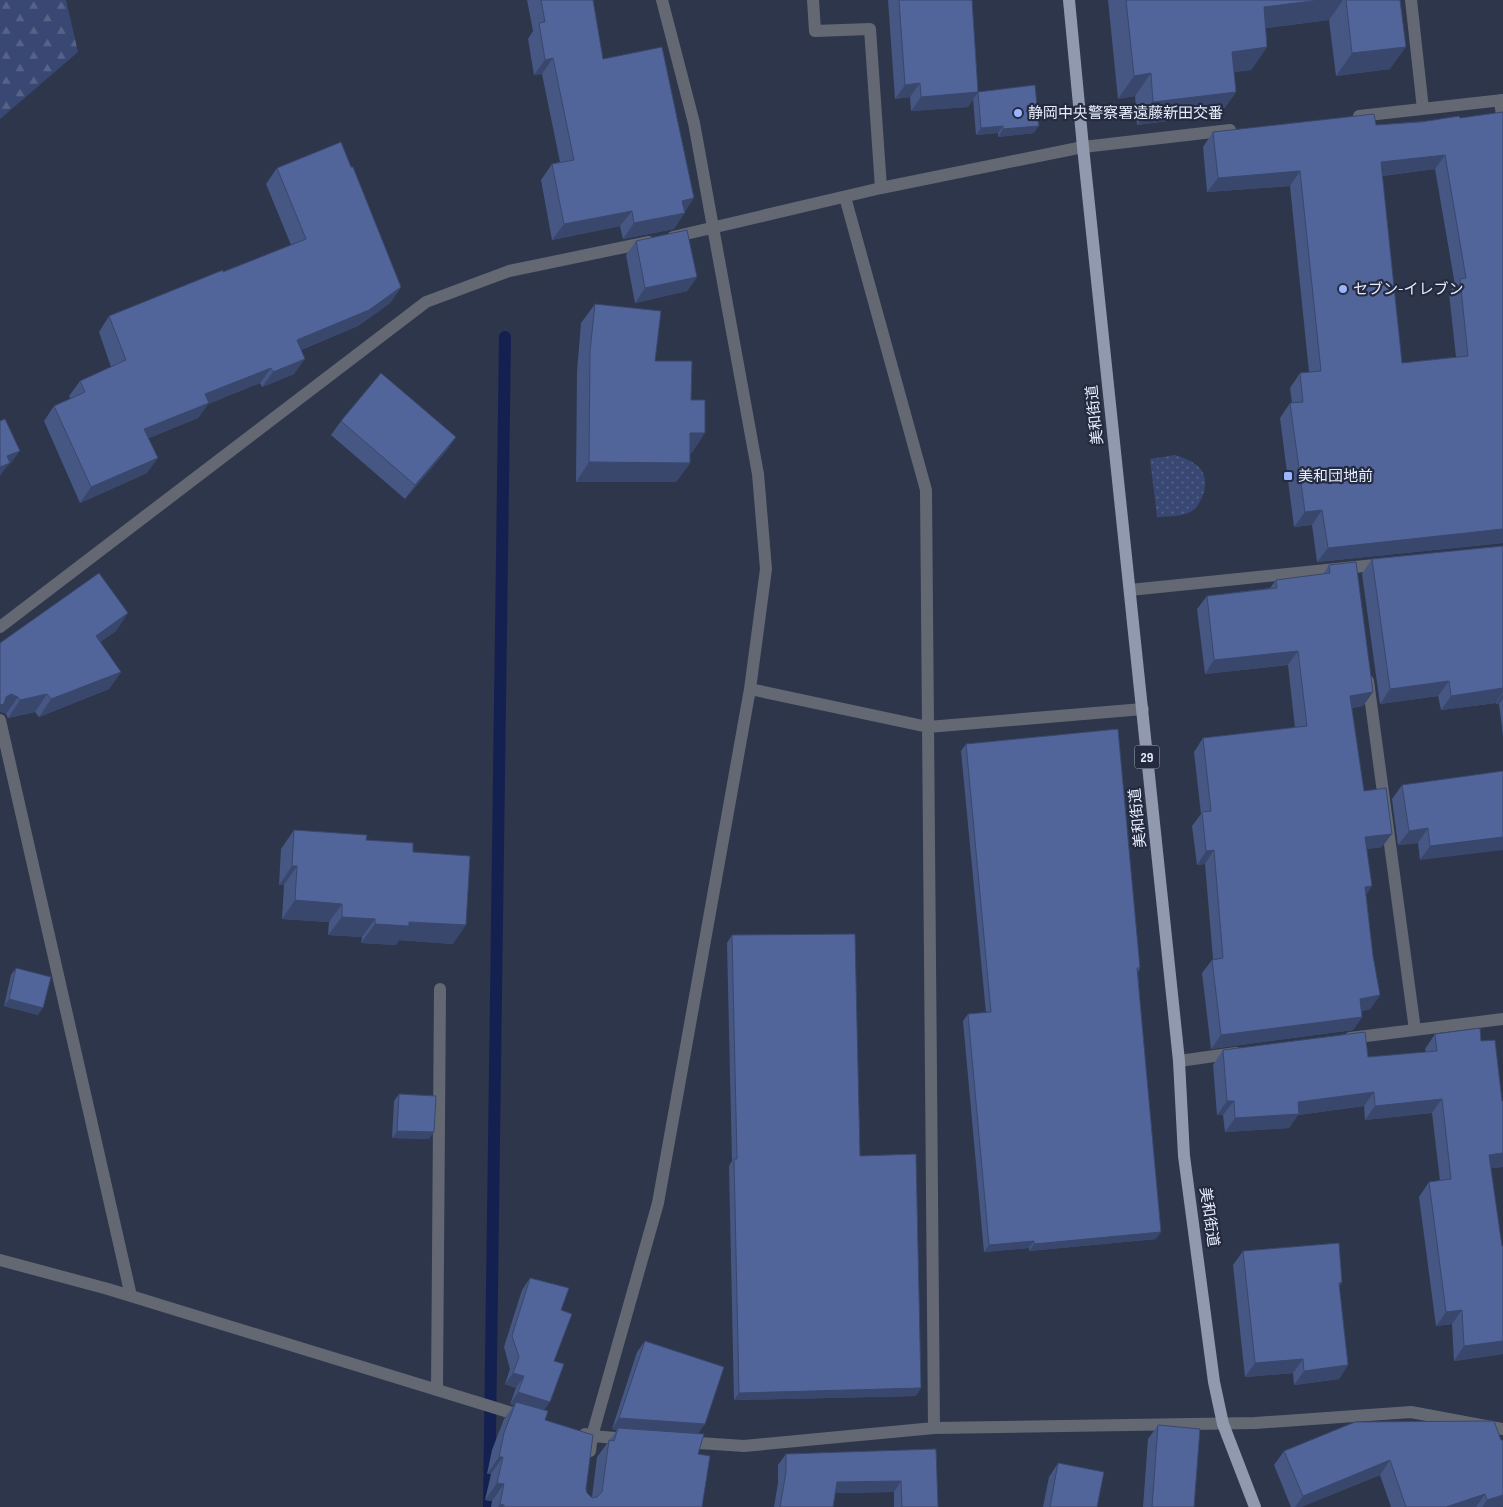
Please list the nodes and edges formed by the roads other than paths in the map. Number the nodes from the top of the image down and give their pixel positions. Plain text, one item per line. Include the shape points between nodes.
1 (662, 0) edge
2 (813, 0) edge
3 (1069, 0) edge
4 (1411, 0) edge
5 (1501, 100) edge
6 (1423, 109) junction
7 (1346, 117) edge
8 (1503, 125) edge
9 (1239, 129) edge
10 (1083, 147) junction
11 (881, 188) junction
12 (845, 197) junction
13 (712, 229) junction
14 (1400, 562) edge
15 (1130, 590) junction
16 (0, 627) edge
17 (1366, 665) edge
18 (750, 689) junction
19 (1142, 709) junction
20 (0, 720) edge
21 (928, 727) junction
22 (440, 989) dead end
23 (1503, 1019) edge
24 (1415, 1030) junction
25 (1336, 1040) edge
26 (1248, 1052) edge
27 (1179, 1061) junction
28 (0, 1260) edge
29 (131, 1296) junction
30 (437, 1390) junction
31 (536, 1420) edge
32 (1223, 1424) junction
33 (934, 1428) junction
34 (1503, 1429) edge
35 (573, 1431) edge
36 (592, 1436) junction
37 (640, 1439) edge
38 (668, 1441) edge
39 (588, 1463) edge
40 (1255, 1507) edge

1 - 13 street via 694,123
2 - 11 street via 815,31 870,28
3 - 10 main road, 美和街道 / 29
4 - 6 street
5 - 6 street
5 - 8 street
6 - 7 street
9 - 10 street
10 - 11 street
10 - 15 main road, 美和街道 / 29
11 - 12 street
12 - 13 street
12 - 21 street via 926,490
13 - 16 street via 509,271 426,302
13 - 18 street via 758,474 766,569
14 - 15 street via 1354,572
15 - 19 main road, 美和街道 / 29
17 - 24 street
18 - 21 street
18 - 36 street via 658,1203
19 - 21 street
19 - 27 main road, 美和街道 / 29
20 - 29 street
21 - 33 street
22 - 30 street
23 - 24 street
24 - 25 street
26 - 27 street
27 - 32 main road, 美和街道 / 29 via 1184,1156 1214,1382
28 - 29 street
29 - 30 street
30 - 31 street
32 - 33 street
32 - 34 street via 1412,1412
32 - 40 main road, 美和街道 / 29
33 - 38 street via 744,1446
35 - 36 street
36 - 37 street
36 - 39 street

